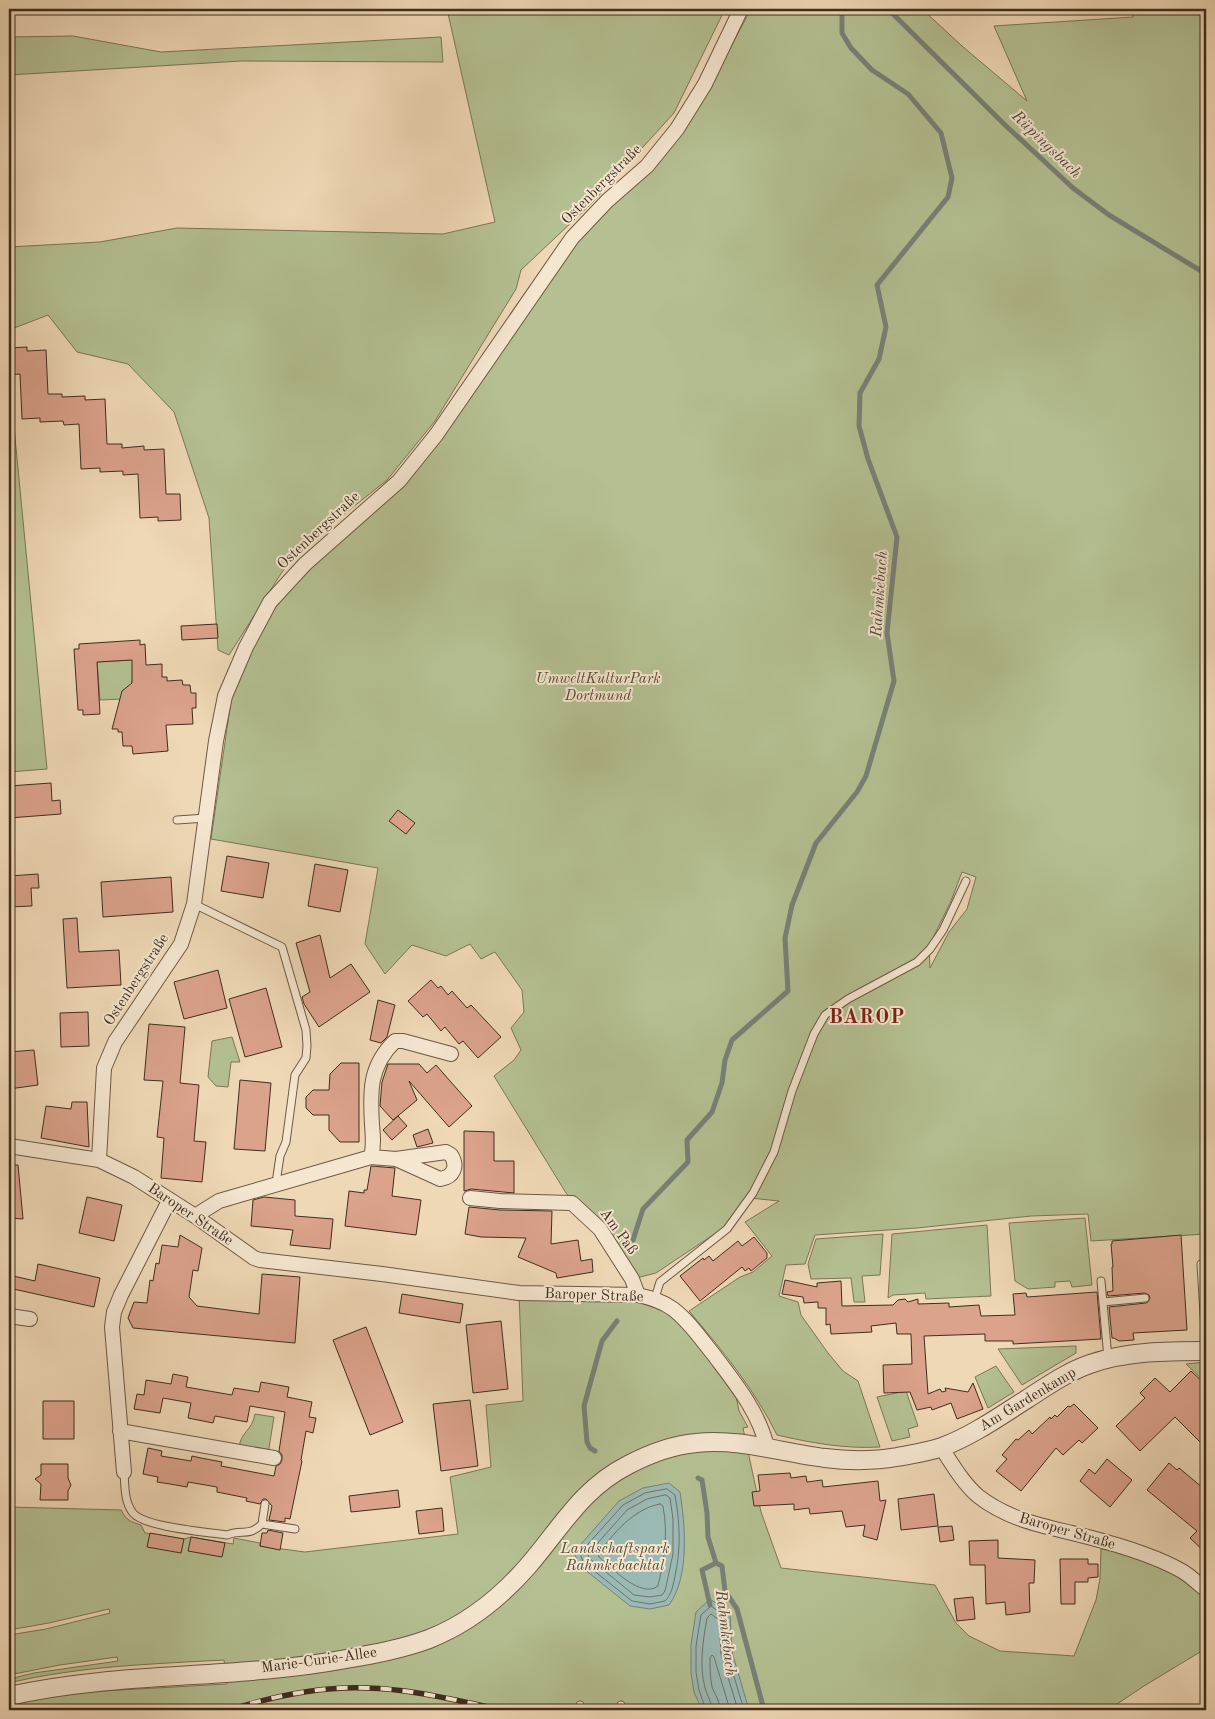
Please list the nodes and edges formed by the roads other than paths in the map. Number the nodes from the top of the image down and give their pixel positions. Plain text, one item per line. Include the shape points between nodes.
1 (741, 9) edge
2 (206, 818) junction
3 (176, 820) dead end
4 (966, 881) dead end
5 (194, 904) junction
6 (451, 1054) dead end
7 (9, 1146) edge
8 (371, 1156) junction
9 (396, 1159) dead end
10 (99, 1160) junction
11 (276, 1183) junction
12 (470, 1198) dead end
13 (169, 1201) junction
14 (195, 1216) junction
15 (1201, 1264) dead end
16 (1102, 1281) dead end
17 (638, 1295) junction
18 (655, 1298) junction
19 (1145, 1298) dead end
20 (1103, 1302) junction
21 (9, 1316) edge
22 (30, 1319) dead end
23 (1206, 1350) edge
24 (1108, 1359) junction
25 (120, 1431) junction
26 (767, 1447) junction
27 (941, 1447) junction
28 (274, 1458) dead end
29 (124, 1472) joint
30 (265, 1504) dead end
31 (262, 1524) junction
32 (295, 1529) dead end
33 (1206, 1590) edge
34 (9, 1696) edge

1 - 2 street, Ostenbergstraße via 705,84 677,129 647,166 572,238 436,435 399,481 305,564 270,602 225,696
2 - 3 lane
2 - 5 street, Ostenbergstraße
4 - 18 lane via 943,930 917,962 825,1015 814,1034 792,1091 774,1152 753,1193 727,1230 660,1282
5 - 10 street, Ostenbergstraße via 181,944 115,1042 104,1068
5 - 11 lane via 282,947 308,1046 306,1058 295,1075 286,1142 280,1156
6 - 8 street via 403,1041 395,1041 387,1049 372,1078 374,1147
7 - 10 street, Baroper Straße
8 - 9 street
8 - 11 street
10 - 13 street, Baroper Straße via 134,1177
11 - 14 street via 219,1201
12 - 17 street, Am Paß via 572,1203 600,1229 632,1279
13 - 14 street, Baroper Straße
13 - 25 street via 114,1312 112,1327
14 - 17 street, Baroper Straße via 260,1260 519,1293
15 - 23 lane
16 - 20 lane
17 - 18 street, Baroper Straße
18 - 26 street, Baroper Straße via 674,1310 694,1330 739,1388 764,1432
19 - 20 lane
20 - 24 lane
21 - 22 street
23 - 24 street, Am Gardenkamp via 1160,1351
24 - 27 street, Am Gardenkamp via 1072,1372 974,1432
25 - 28 street
25 - 29 street
26 - 27 street via 825,1458 866,1460 899,1457
26 - 34 street, Marie-Curie-Allee via 694,1443 660,1451 627,1465 585,1496 530,1565 484,1608 429,1639 381,1653 318,1664 105,1680
27 - 33 street, Baroper Straße via 978,1495 1007,1515 1158,1560 1183,1572
29 - 31 lane via 127,1500 135,1516 142,1520 226,1535 254,1532
30 - 31 lane
31 - 32 lane

